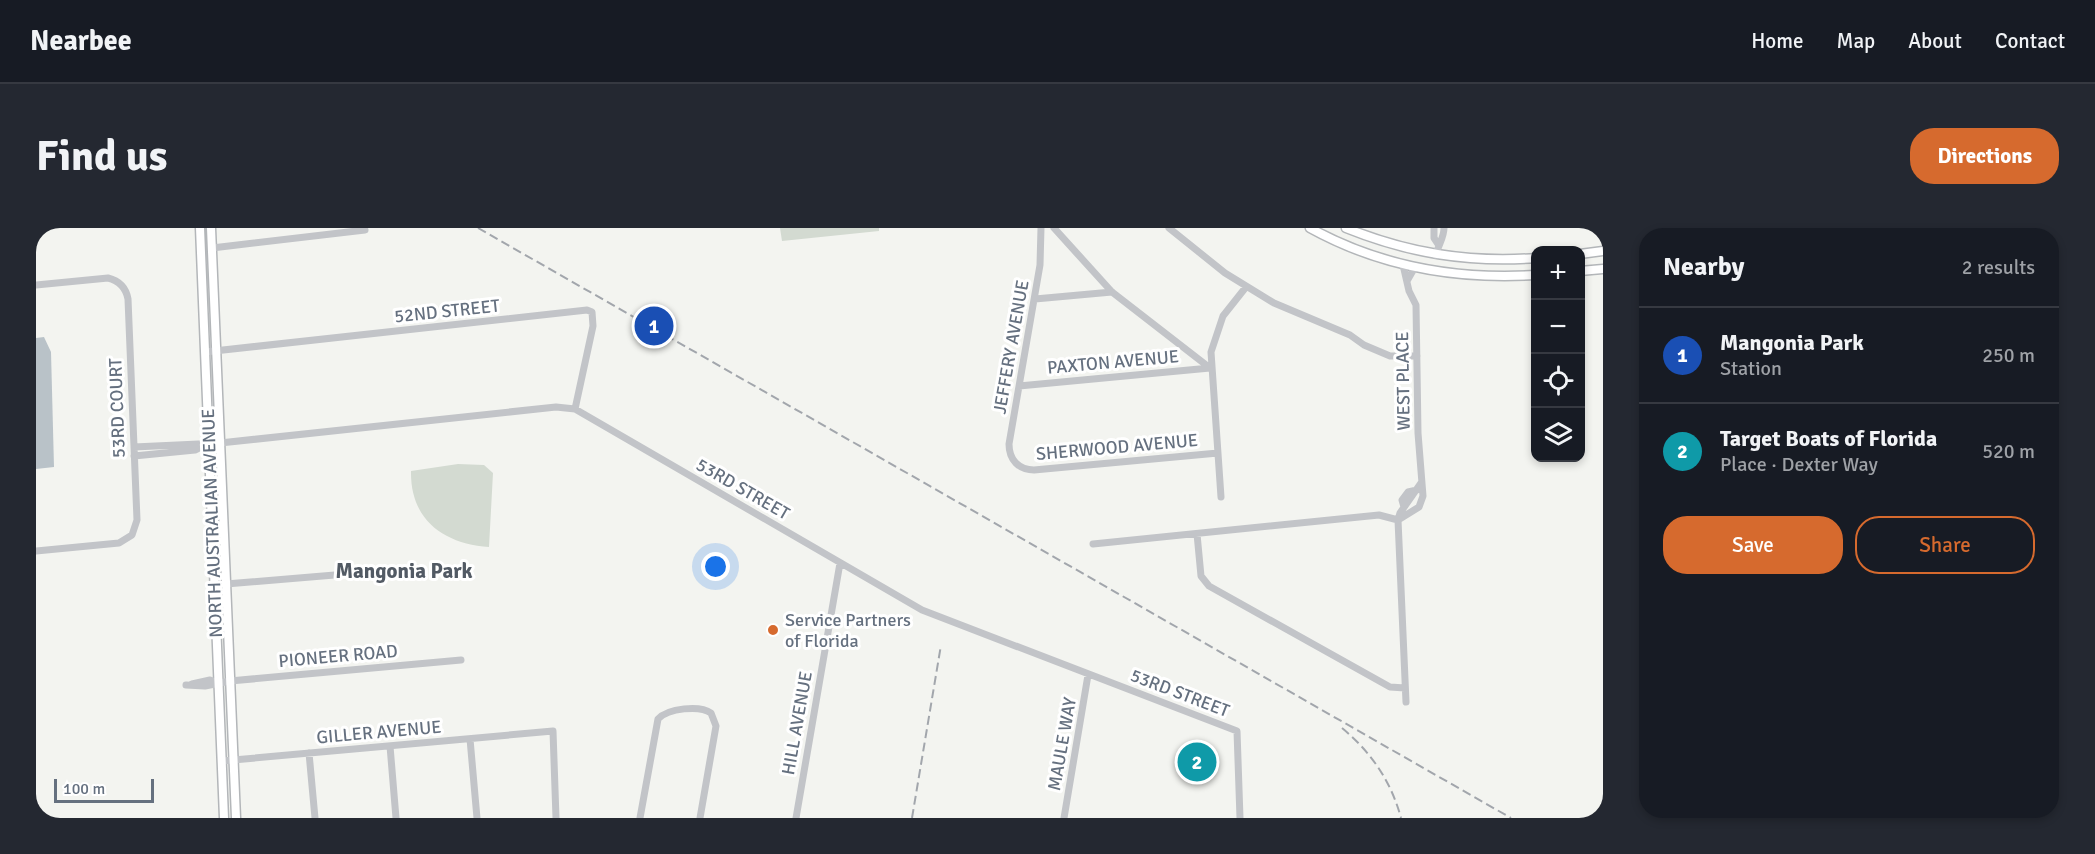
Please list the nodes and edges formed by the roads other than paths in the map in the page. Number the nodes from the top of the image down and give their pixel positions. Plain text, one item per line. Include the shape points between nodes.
1 (200, 228) edge
2 (211, 228) edge
3 (1041, 228) edge
4 (1054, 228) edge
5 (1169, 228) edge
6 (1310, 228) edge
7 (1346, 228) edge
8 (1434, 228) edge
9 (1444, 228) edge
10 (365, 230) dead end
11 (1438, 244) junction
12 (212, 248) junction
13 (1603, 251) edge
14 (1585, 253) edge
15 (1436, 255) junction
16 (1531, 258) edge
17 (1403, 265) junction
18 (1416, 267) junction
19 (1603, 269) edge
20 (1585, 271) edge
21 (1531, 275) edge
22 (1407, 281) junction
23 (36, 285) edge
24 (1246, 287) junction
25 (1112, 292) junction
26 (1035, 299) junction
27 (216, 351) junction
28 (205, 352) junction
29 (1417, 356) junction
30 (1210, 368) junction
31 (1019, 386) junction
32 (575, 409) junction
33 (209, 442) junction
34 (220, 443) junction
35 (134, 447) junction
36 (1218, 453) junction
37 (134, 456) junction
38 (1020, 467) joint
39 (1419, 487) junction
40 (1221, 497) dead end
41 (1398, 520) junction
42 (1197, 534) junction
43 (1093, 544) dead end
44 (36, 551) edge
45 (840, 562) junction
46 (418, 568) dead end
47 (226, 584) junction
48 (461, 660) dead end
49 (1089, 675) junction
50 (230, 681) junction
51 (218, 683) junction
52 (1405, 687) junction
53 (1406, 702) dead end
54 (470, 739) junction
55 (390, 746) junction
56 (309, 753) junction
57 (233, 759) junction
58 (222, 761) junction
59 (224, 818) edge
60 (236, 818) edge
61 (315, 818) edge
62 (396, 818) edge
63 (477, 818) edge
64 (556, 818) edge
65 (640, 818) edge
66 (700, 818) edge
67 (796, 818) edge
68 (1064, 818) edge
69 (1240, 818) edge

1 - 28 main road, NORTH AUSTRALIAN AVENUE
2 - 12 main road, NORTH AUSTRALIAN AVENUE
3 - 26 street, JEFFERY AVENUE
4 - 25 street
5 - 24 street
6 - 17 main road via 1340,244
7 - 15 main road via 1392,245
8 - 11 street
9 - 11 street via 1444,238
10 - 12 street
11 - 15 street
12 - 27 main road, NORTH AUSTRALIAN AVENUE
13 - 14 main road
15 - 16 main road
15 - 18 main road via 1427,265
17 - 18 main road
17 - 22 street, WEST PLACE
18 - 21 main road via 1476,276
18 - 22 street
19 - 20 main road
22 - 29 street, WEST PLACE via 1416,305
23 - 35 street, 53RD COURT via 103,278 118,282 125,290
24 - 29 street via 1390,356
24 - 30 street via 1230,304 1220,323
25 - 26 street
25 - 30 street
26 - 31 street, JEFFERY AVENUE
27 - 28 street, 52ND STREET
27 - 32 street, 52ND STREET via 587,310 592,312 593,326
27 - 34 main road, NORTH AUSTRALIAN AVENUE
28 - 33 main road, NORTH AUSTRALIAN AVENUE
29 - 39 street, WEST PLACE
30 - 31 street, PAXTON AVENUE
30 - 36 street
31 - 38 street, JEFFERY AVENUE via 1009,449
32 - 34 street
32 - 45 street, 53RD STREET
33 - 34 street
33 - 35 street
33 - 37 street via 195,450
33 - 51 main road, NORTH AUSTRALIAN AVENUE
34 - 47 main road, NORTH AUSTRALIAN AVENUE
35 - 37 street, 53RD COURT
36 - 38 street, SHERWOOD AVENUE via 1034,470
36 - 40 street
37 - 44 street, 53RD COURT via 136,520 132,535 119,543
39 - 41 street via 1402,500 1404,507
39 - 41 street, WEST PLACE via 1423,496 1419,507
41 - 42 street via 1379,515
41 - 52 street
42 - 43 street
42 - 52 street via 1202,576 1209,586 1390,687
45 - 49 street, 53RD STREET via 922,610
45 - 67 street, HILL AVENUE
46 - 47 street
47 - 50 main road, NORTH AUSTRALIAN AVENUE
48 - 50 street, PIONEER ROAD
49 - 68 street, MAULE WAY
49 - 69 street, 53RD STREET via 1237,731
50 - 51 street, PIONEER ROAD
50 - 57 main road, NORTH AUSTRALIAN AVENUE
51 - 58 main road, NORTH AUSTRALIAN AVENUE
52 - 53 street
54 - 55 street, GILLER AVENUE
54 - 63 street
54 - 64 street, GILLER AVENUE via 553,731
55 - 56 street, GILLER AVENUE
55 - 62 street
56 - 57 street, GILLER AVENUE
56 - 61 street
57 - 58 street, GILLER AVENUE
57 - 60 main road, NORTH AUSTRALIAN AVENUE
58 - 59 main road, NORTH AUSTRALIAN AVENUE
65 - 66 street via 658,719 670,711 703,709 716,722

